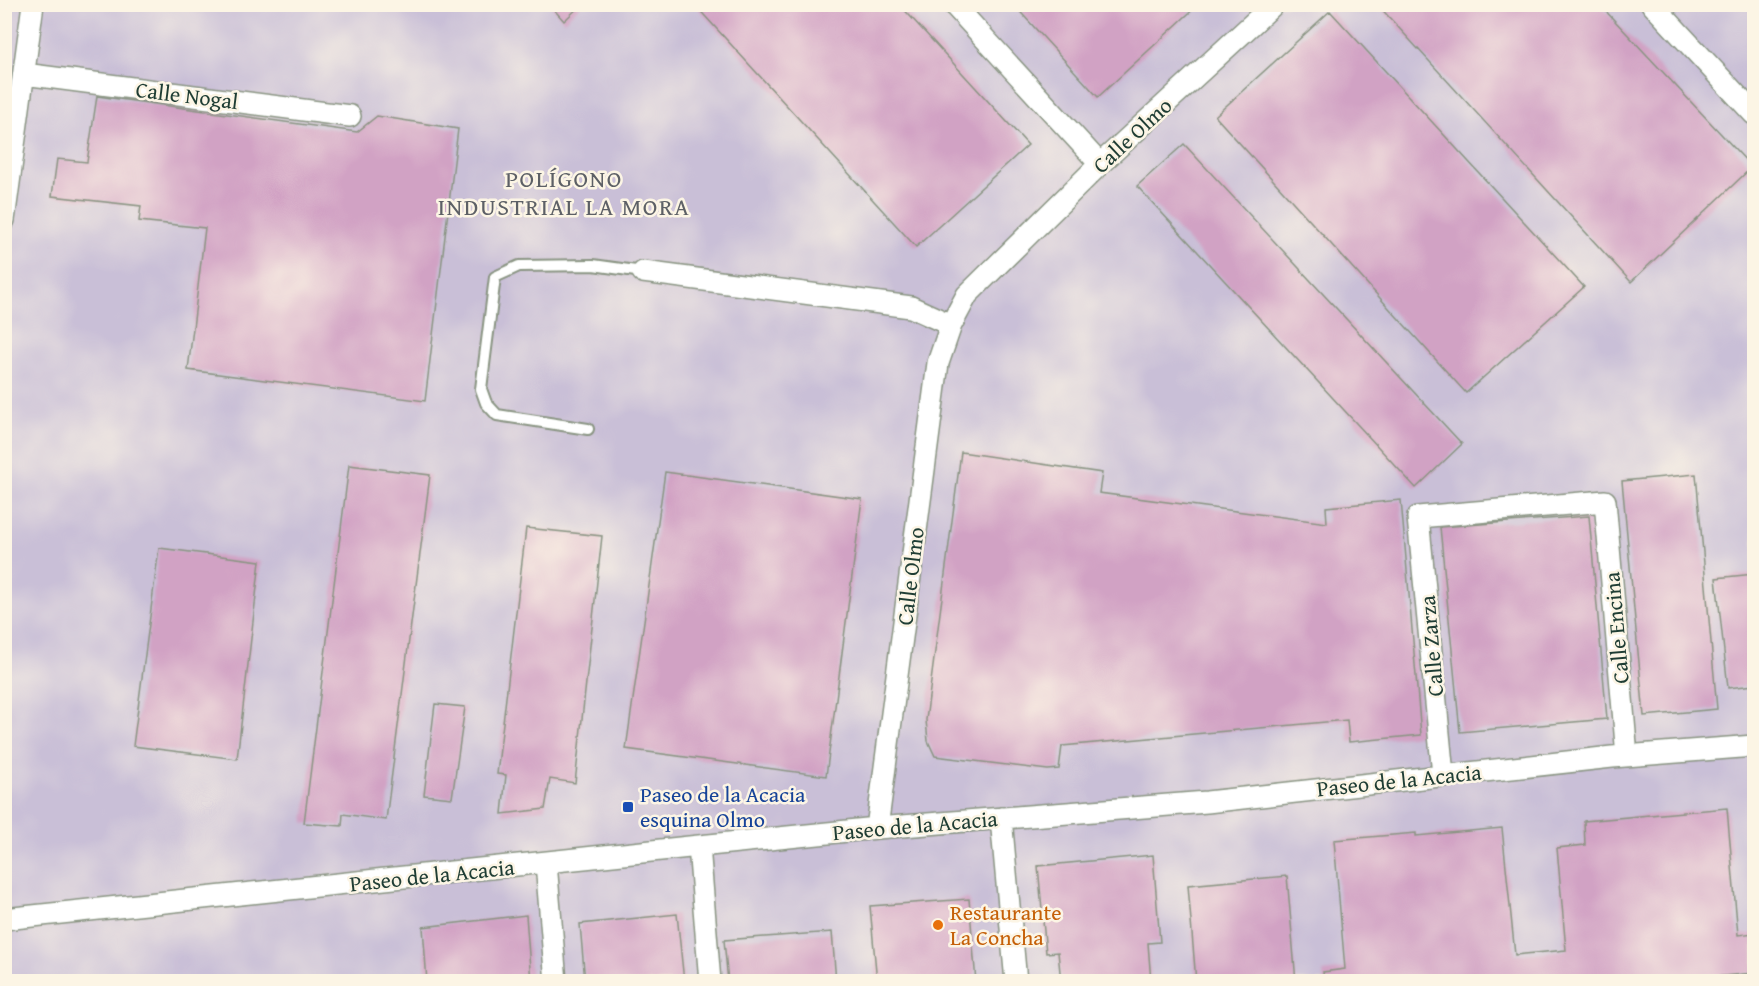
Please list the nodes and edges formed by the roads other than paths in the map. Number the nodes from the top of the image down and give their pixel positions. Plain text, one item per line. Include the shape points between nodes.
1 (33, 4) edge
2 (953, 4) edge
3 (1274, 4) edge
4 (1652, 4) edge
5 (24, 74) junction
6 (12, 109) edge
7 (1755, 114) edge
8 (350, 116) dead end
9 (1100, 164) junction
10 (4, 220) edge
11 (643, 272) joint
12 (951, 325) junction
13 (588, 429) dead end
14 (1418, 517) joint
15 (1755, 746) edge
16 (1626, 756) junction
17 (1443, 775) junction
18 (1001, 818) junction
19 (877, 828) junction
20 (699, 846) junction
21 (546, 863) junction
22 (4, 919) edge
23 (556, 981) edge
24 (710, 981) edge
25 (1016, 981) edge

1 - 5 street
2 - 9 street
3 - 9 street, Calle Olmo
4 - 7 street
5 - 6 street
5 - 8 street, Calle Nogal
6 - 10 street
9 - 12 street, Calle Olmo via 967,295
11 - 12 street via 911,307
11 - 13 lane via 593,265 519,266 495,277 481,390 486,403 497,415
12 - 19 street, Calle Olmo via 938,363
14 - 16 street, Calle Encina via 1605,501
14 - 17 street, Calle Zarza
15 - 16 street, Paseo de la Acacia
16 - 17 street, Paseo de la Acacia
17 - 18 street, Paseo de la Acacia via 1207,801
18 - 19 street, Paseo de la Acacia
18 - 25 street
19 - 20 street, Paseo de la Acacia
20 - 21 street, Paseo de la Acacia
20 - 24 street
21 - 22 street, Paseo de la Acacia
21 - 23 street

